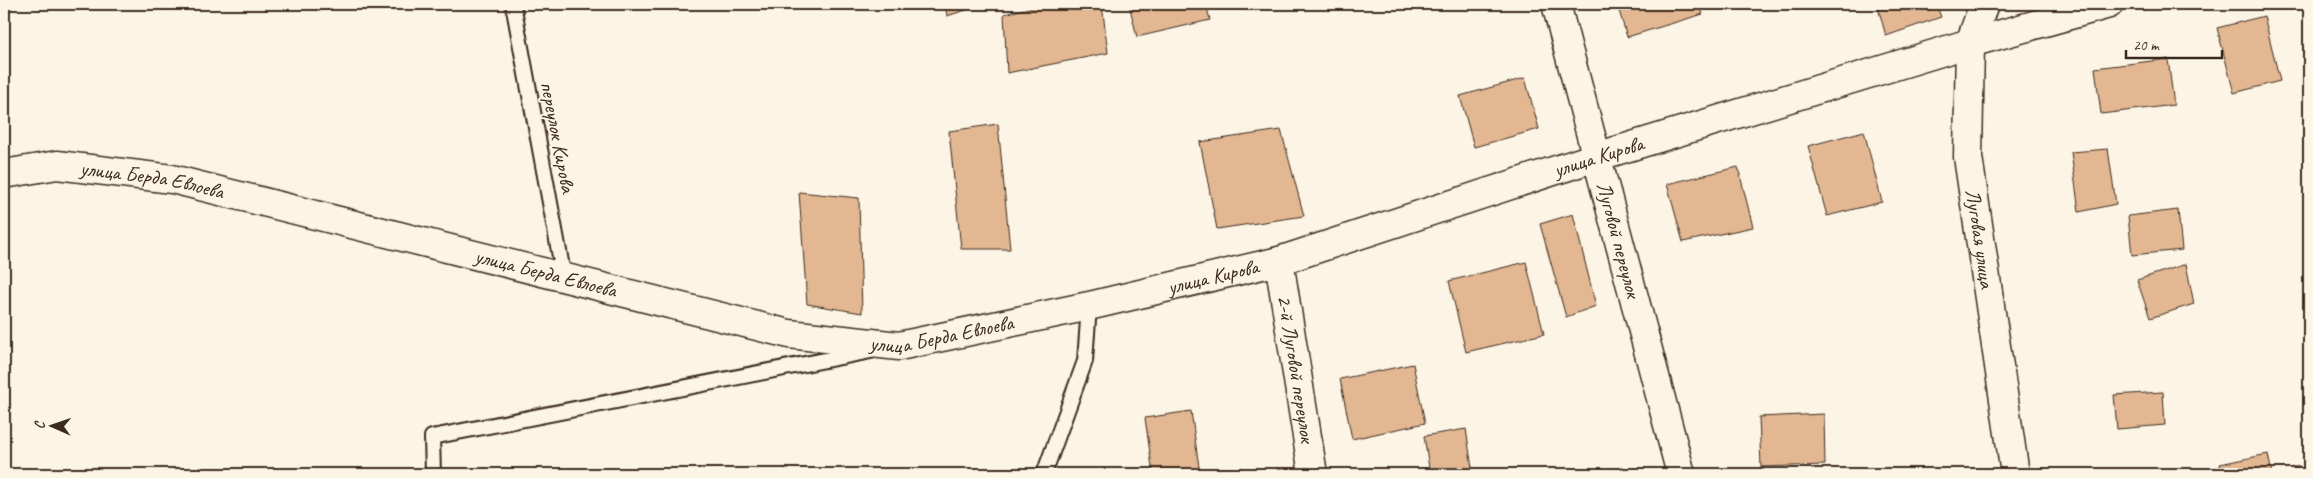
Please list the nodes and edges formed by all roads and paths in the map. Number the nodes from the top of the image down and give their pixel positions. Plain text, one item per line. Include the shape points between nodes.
1 (513, 4) edge
2 (1556, 4) edge
3 (1984, 4) edge
4 (2109, 4) edge
5 (1970, 43) junction
6 (1596, 157) junction
7 (4, 174) edge
8 (1279, 261) junction
9 (564, 278) junction
10 (1089, 306) junction
11 (899, 346) junction
12 (433, 474) edge
13 (1044, 474) edge
14 (1313, 474) edge
15 (1681, 474) edge
16 (2014, 474) edge

1 - 9 lane, переулок Кирова
2 - 6 street, Луговой переулок
3 - 5 street, Луговая улица
4 - 5 street, улица Кирова
5 - 6 street, улица Кирова
5 - 16 street, Луговая улица via 1968,157
6 - 8 street, улица Кирова
6 - 15 street, Луговой переулок
7 - 9 street, улица Берда Евлоева via 56,165 172,179
8 - 10 street, улица Кирова
8 - 14 street, 2-й Луговой переулок
9 - 11 street, улица Берда Евлоева via 789,334
10 - 11 street, улица Берда Евлоева
10 - 13 lane via 1084,361
11 - 12 lane via 432,437

